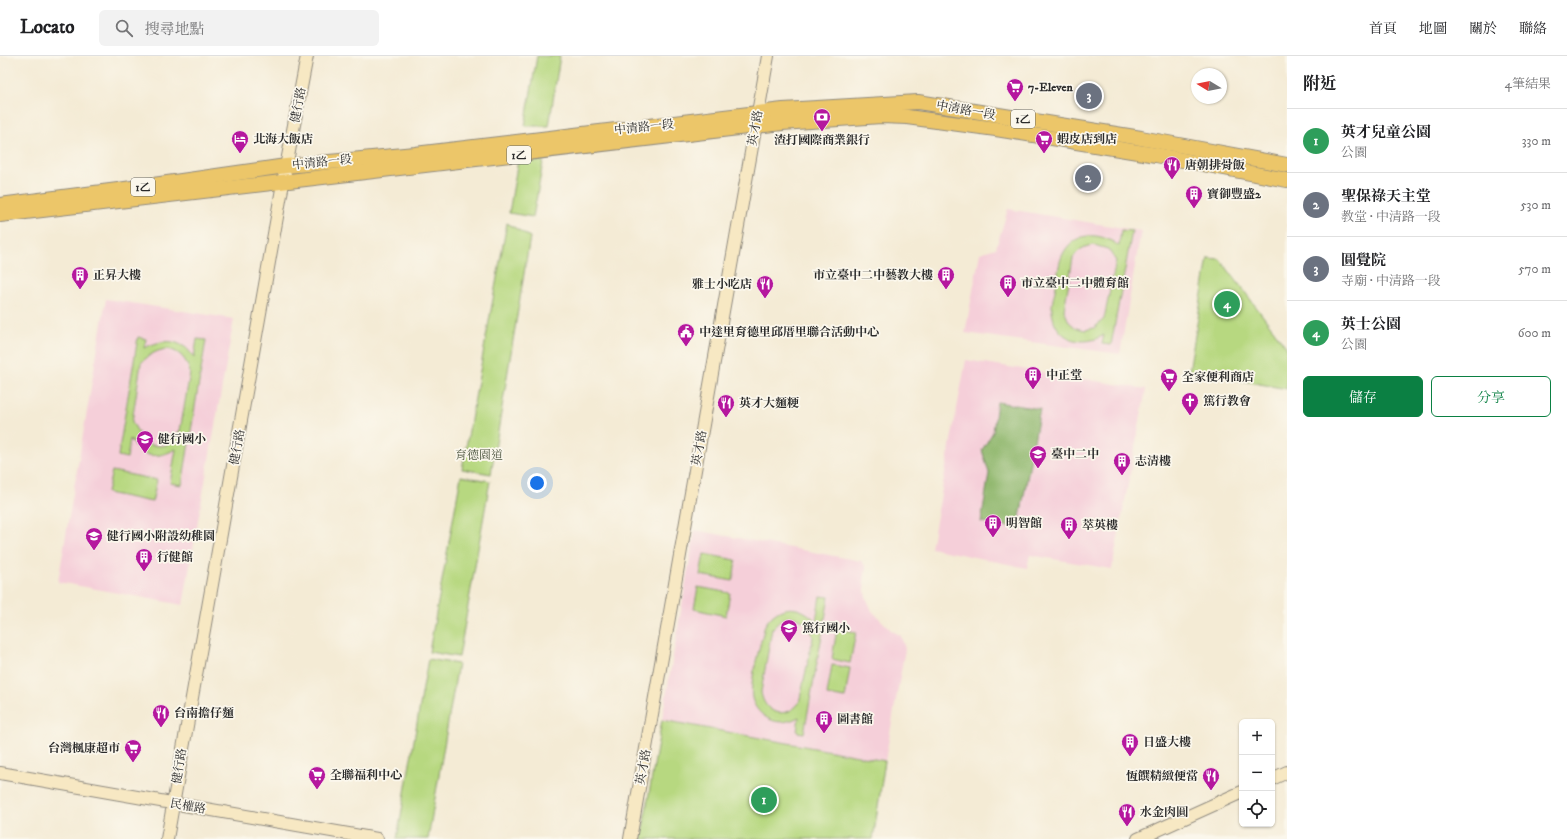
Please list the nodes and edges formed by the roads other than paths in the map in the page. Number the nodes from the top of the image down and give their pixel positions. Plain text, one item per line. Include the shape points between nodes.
1 (307, 56) edge
2 (768, 56) edge
3 (757, 120) junction
4 (1287, 165) edge
5 (286, 166) junction
6 (1287, 180) edge
7 (283, 183) junction
8 (0, 205) edge
9 (0, 215) edge
10 (1287, 772) edge
11 (0, 773) edge
12 (1275, 778) edge
13 (1239, 793) edge
14 (173, 803) junction
15 (167, 839) edge
16 (377, 839) edge
17 (630, 839) edge
18 (1138, 839) edge

1 - 5 street, 健行路
2 - 3 street, 英才路
3 - 4 main road, 中清路一段 / 1乙 via 783,110 918,102 1142,138
3 - 5 main road, 中清路一段 / 1乙
3 - 6 main road, 中清路一段 / 1乙 via 782,123 881,116 907,117 1156,155
3 - 7 main road, 中清路一段 / 1乙
3 - 17 street, 英才路
5 - 7 street, 健行路
5 - 8 main road, 中清路一段 / 1乙
7 - 9 main road, 中清路一段 / 1乙
7 - 14 street, 健行路
10 - 12 street
11 - 14 street, 民權路
13 - 18 street
14 - 15 street, 健行路
14 - 16 street, 民權路

